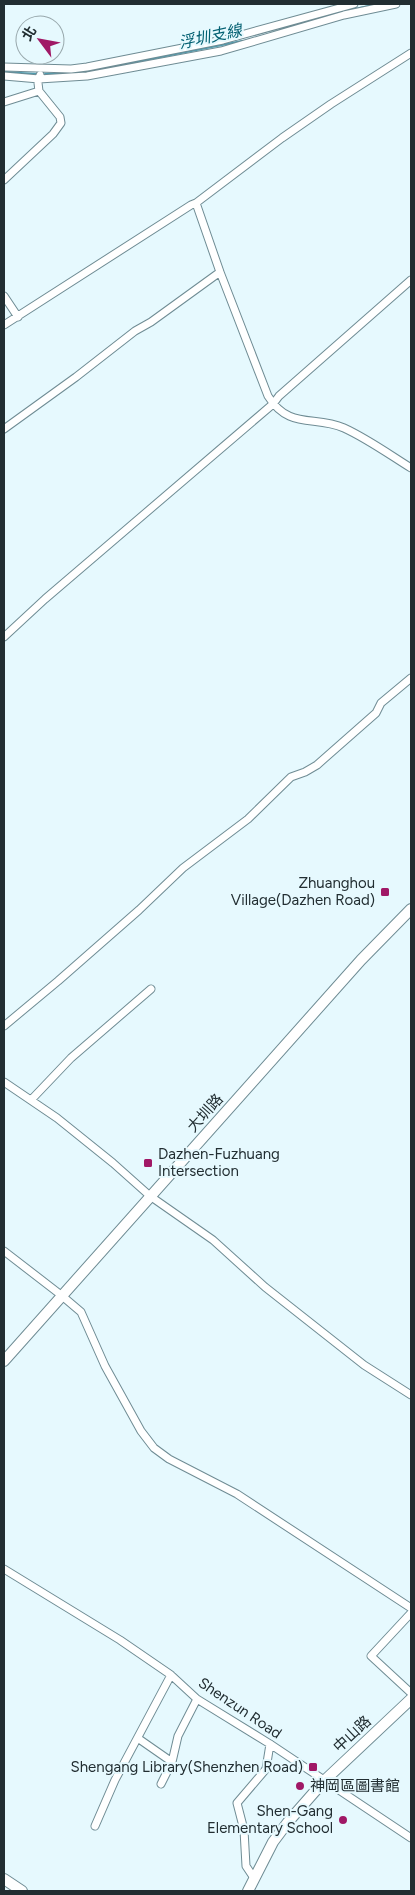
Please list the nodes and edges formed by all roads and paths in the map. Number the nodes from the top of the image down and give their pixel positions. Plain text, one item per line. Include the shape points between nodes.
1 (354, 4) edge
2 (396, 4) edge
3 (411, 53) edge
4 (4, 67) edge
5 (42, 69) junction
6 (4, 76) edge
7 (40, 79) junction
8 (39, 92) junction
9 (4, 102) edge
10 (4, 180) edge
11 (196, 204) junction
12 (220, 272) junction
13 (411, 280) edge
14 (4, 296) edge
15 (18, 317) junction
16 (4, 325) edge
17 (273, 404) junction
18 (4, 429) edge
19 (411, 468) edge
20 (4, 637) edge
21 (411, 678) edge
22 (411, 909) edge
23 (151, 989) dead end
24 (4, 1026) edge
25 (4, 1082) edge
26 (31, 1100) junction
27 (150, 1196) junction
28 (4, 1251) edge
29 (61, 1295) junction
30 (4, 1361) edge
31 (411, 1395) edge
32 (4, 1568) edge
33 (411, 1608) edge
34 (411, 1613) edge
35 (171, 1675) junction
36 (411, 1693) edge
37 (197, 1699) junction
38 (411, 1699) edge
39 (139, 1739) junction
40 (270, 1744) junction
41 (172, 1762) junction
42 (324, 1781) junction
43 (161, 1784) dead end
44 (95, 1826) dead end
45 (411, 1838) edge
46 (254, 1878) junction
47 (4, 1879) edge
48 (22, 1891) edge
49 (248, 1891) edge

1 - 5 street via 223,40 87,67
2 - 7 street via 344,15 221,51 87,76
3 - 11 street via 290,132
4 - 5 street
5 - 7 street
6 - 7 street
7 - 8 street
8 - 9 street
8 - 10 street via 60,117 60,126
11 - 12 street
11 - 15 street via 190,204
12 - 17 street
12 - 18 street via 134,331
13 - 17 street
14 - 15 street
15 - 16 street
17 - 19 street via 294,419 343,428
17 - 20 street
21 - 24 street via 316,765 291,777 248,819 172,877 110,936
22 - 27 street, 大圳路 via 361,960
23 - 26 street via 71,1058
25 - 26 street
26 - 27 street
27 - 29 street, 大圳路
27 - 31 street via 213,1240 265,1287 364,1365
28 - 29 street
29 - 30 street, 大圳路
29 - 33 street via 81,1312 105,1366 154,1448 238,1494
32 - 35 street, Shenzun Road
34 - 36 street via 370,1656
35 - 37 street, Shenzun Road
35 - 39 street
37 - 40 street, Shenzun Road
37 - 41 street via 178,1736
38 - 42 street, 中山路
39 - 41 street
39 - 44 street via 115,1780
40 - 42 street, Shenzun Road
40 - 46 street via 266,1769 237,1803 244,1830 246,1866
41 - 43 street
42 - 45 street, Shenzun Road
42 - 46 street, 中山路 via 273,1842
46 - 49 street, 中山路
47 - 48 street

